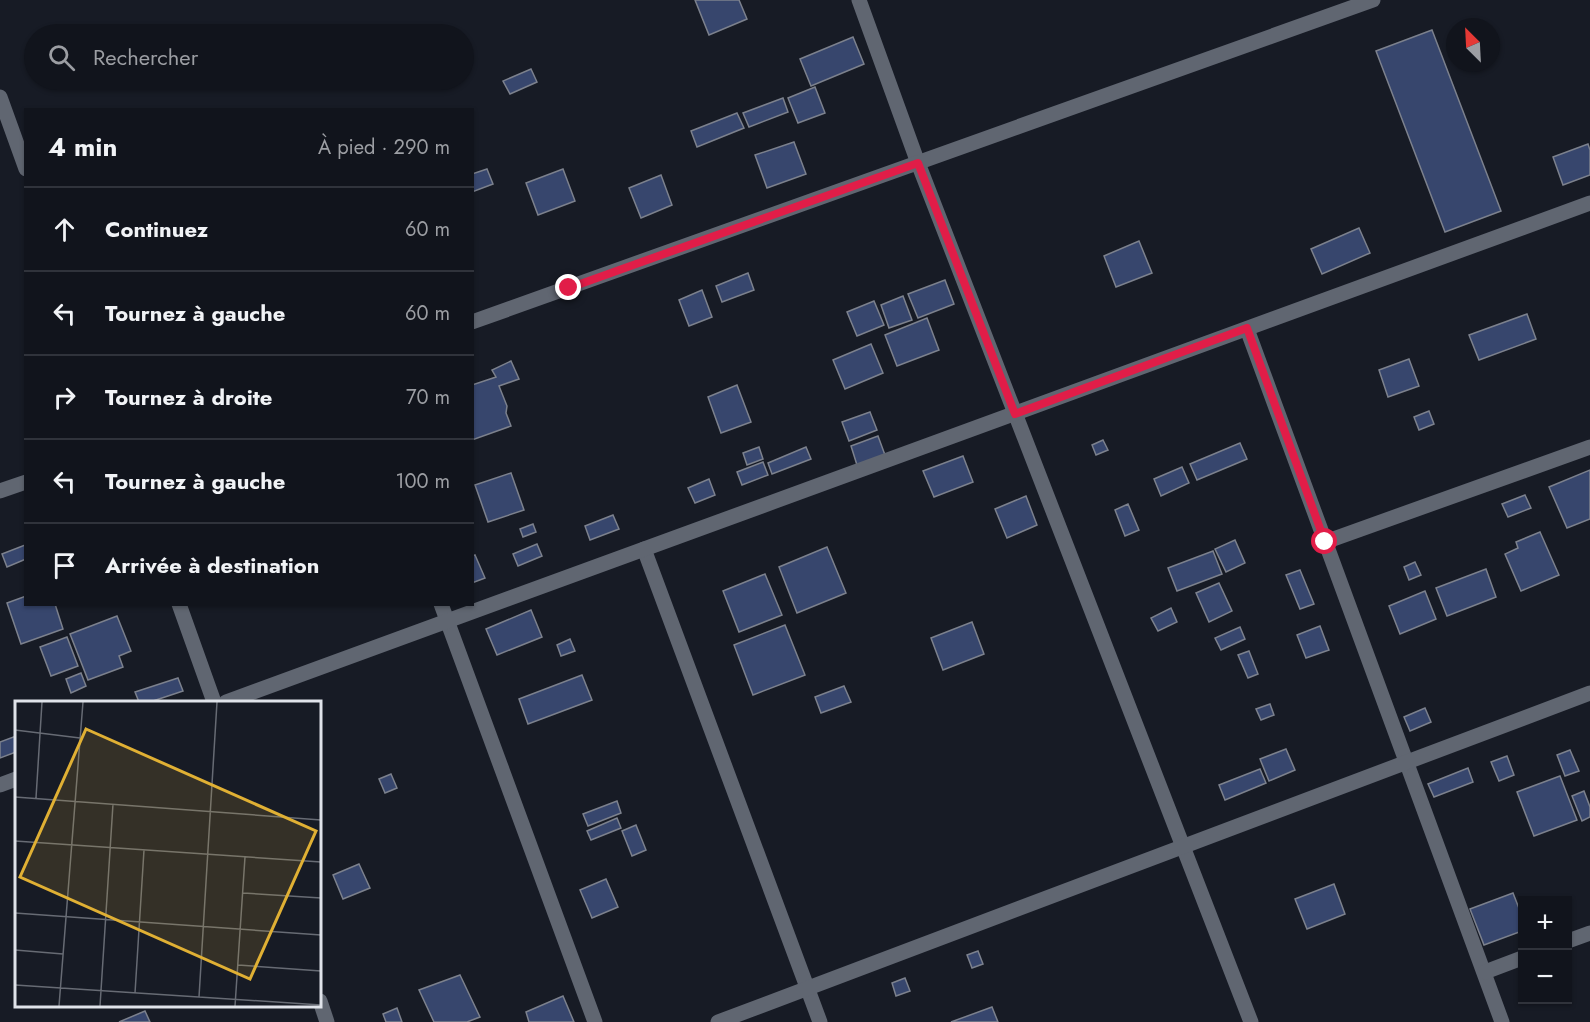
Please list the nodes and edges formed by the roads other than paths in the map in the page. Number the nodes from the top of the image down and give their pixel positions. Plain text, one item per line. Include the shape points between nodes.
1 (859, 0) edge
2 (1373, 0) edge
3 (0, 97) edge
4 (24, 163) edge
5 (918, 163) junction
6 (1590, 203) edge
7 (474, 321) edge
8 (1247, 328) junction
9 (1015, 414) junction
10 (1590, 447) edge
11 (24, 483) edge
12 (0, 492) edge
13 (1325, 542) junction
14 (644, 549) junction
15 (180, 606) edge
16 (442, 606) edge
17 (447, 621) junction
18 (1590, 693) edge
19 (214, 701) edge
20 (229, 701) edge
21 (1406, 763) junction
22 (15, 779) edge
23 (0, 785) edge
24 (1183, 846) junction
25 (1590, 933) edge
26 (1572, 940) edge
27 (1518, 960) edge
28 (1485, 972) junction
29 (807, 988) junction
30 (321, 1004) edge
31 (327, 1022) edge
32 (595, 1022) edge
33 (718, 1022) edge
34 (820, 1022) edge
35 (1251, 1022) edge
36 (1503, 1022) edge

1 - 5 street
2 - 5 street
3 - 4 street
5 - 7 street
5 - 9 street
6 - 8 street
8 - 9 street
8 - 13 street
9 - 14 street
9 - 24 street
10 - 13 street
11 - 12 street
13 - 21 street
14 - 17 street
14 - 29 street
15 - 19 street
16 - 17 street
17 - 20 street
17 - 32 street
18 - 21 street
21 - 24 street
21 - 28 street
22 - 23 street
24 - 29 street
24 - 35 street
25 - 26 street
27 - 28 street
28 - 36 street
29 - 33 street
29 - 34 street
30 - 31 street

